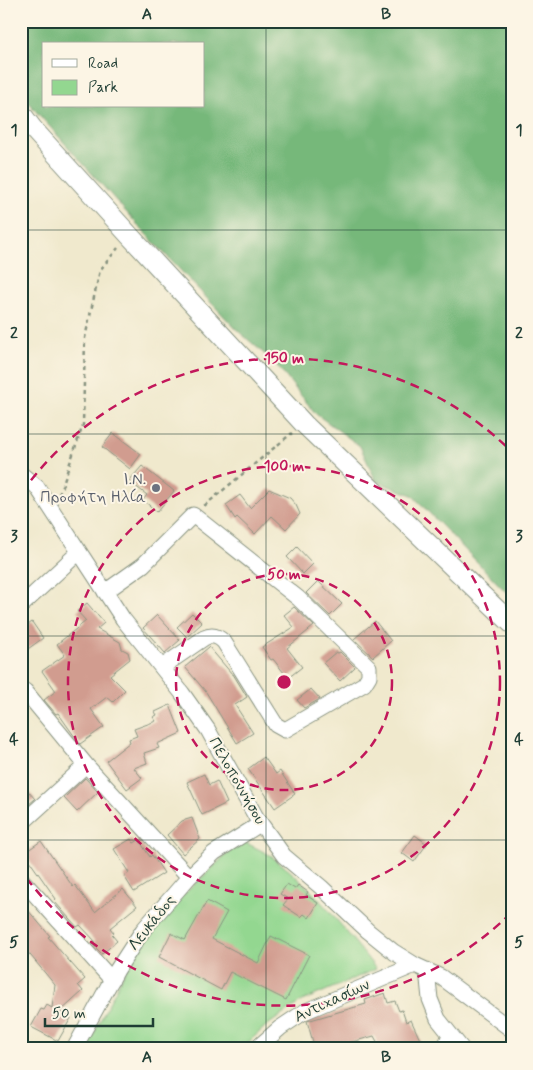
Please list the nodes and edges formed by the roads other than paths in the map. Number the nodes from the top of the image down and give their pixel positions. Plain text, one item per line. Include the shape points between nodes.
1 (21, 113) edge
2 (21, 474) edge
3 (79, 552) junction
4 (105, 592) junction
5 (21, 606) edge
6 (512, 624) edge
7 (162, 667) junction
8 (25, 691) dead end
9 (86, 765) junction
10 (21, 824) edge
11 (260, 824) junction
12 (189, 877) junction
13 (21, 879) edge
14 (421, 967) junction
15 (112, 980) junction
16 (512, 1030) edge
17 (450, 1035) junction
18 (74, 1049) edge
19 (256, 1049) edge
20 (444, 1049) edge
21 (462, 1049) edge

1 - 6 street via 304,424
2 - 3 street, Πελοποννήσου via 37,487
3 - 4 street, Πελοποννήσου
3 - 5 street
4 - 7 street, Πελοποννήσου
4 - 7 street via 143,566 193,515 298,598 369,668 369,676 364,684 285,730 276,725 218,637 204,638
7 - 11 street, Πελοποννήσου via 215,742
8 - 9 street
9 - 10 street
9 - 12 street
11 - 12 street, Λευκάδος via 214,853
11 - 14 street, Πελοποννήσου via 289,862 376,938
12 - 15 street, Λευκάδος via 142,930
13 - 15 street
14 - 16 street, Πελοποννήσου via 441,977
14 - 17 street via 438,1019
14 - 19 street, Αντιχασίων via 304,1012
15 - 18 street, Λευκάδος
17 - 20 street
17 - 21 street

